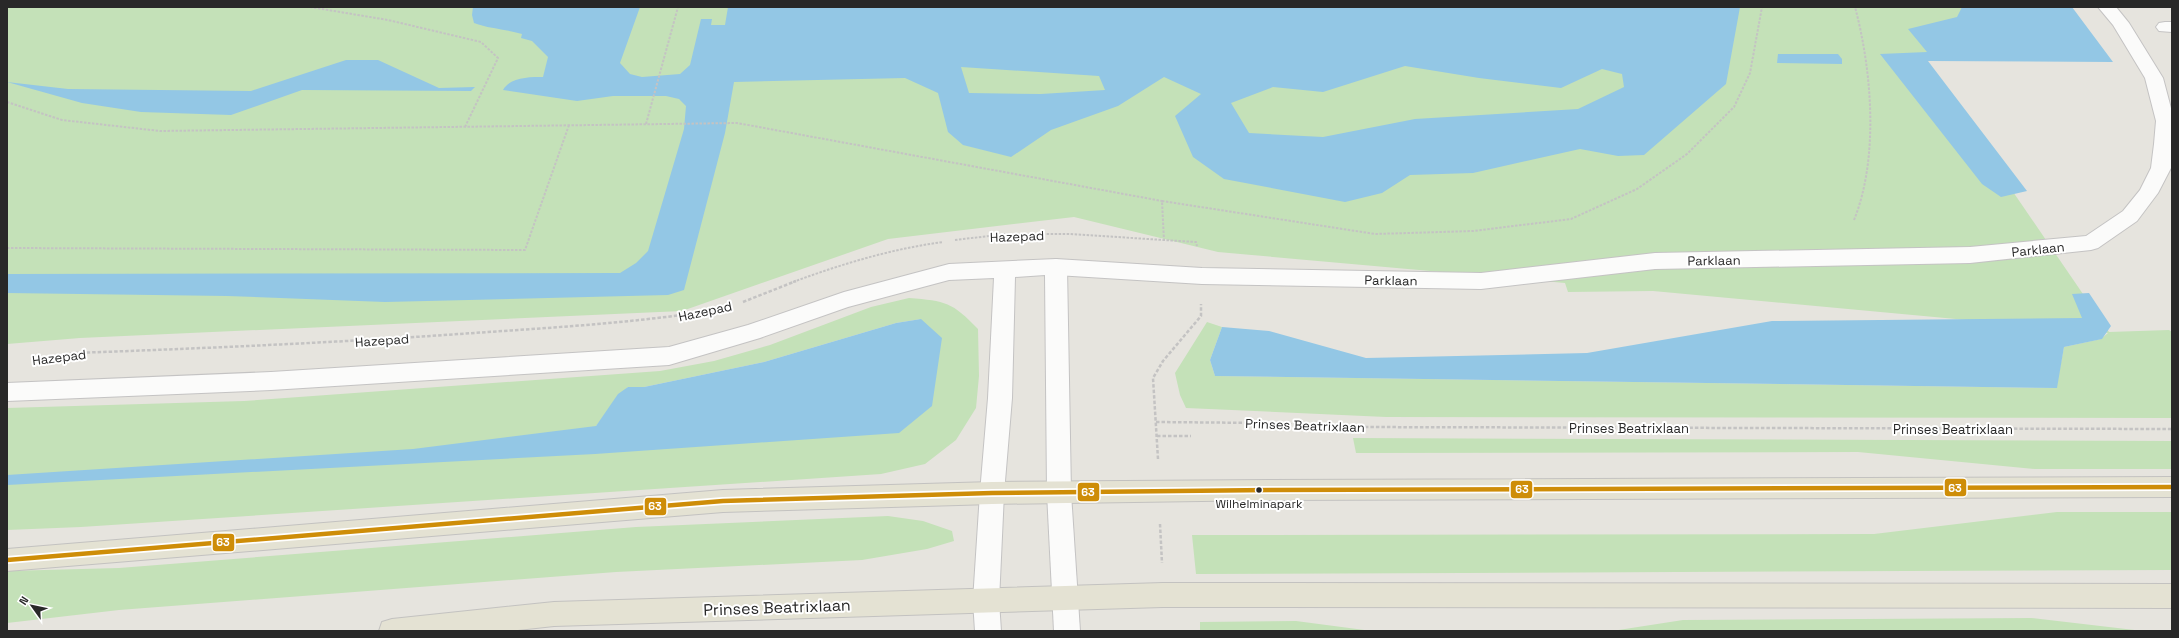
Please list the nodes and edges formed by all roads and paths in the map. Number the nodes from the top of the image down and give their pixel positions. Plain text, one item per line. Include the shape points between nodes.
1 (310, 7) edge
2 (678, 7) edge
3 (1762, 7) edge
4 (1855, 7) edge
5 (2107, 7) edge
6 (7, 102) edge
7 (646, 124) junction
8 (569, 125) junction
9 (465, 127) junction
10 (1162, 201) junction
11 (1854, 220) dead end
12 (953, 240) dead end
13 (946, 241) dead end
14 (1164, 241) junction
15 (7, 248) edge
16 (1056, 267) junction
17 (1005, 269) junction
18 (1202, 276) junction
19 (736, 304) dead end
20 (721, 309) dead end
21 (37, 359) dead end
22 (7, 392) edge
23 (1156, 422) junction
24 (2172, 429) edge
25 (1157, 436) junction
26 (1191, 436) dead end
27 (2172, 487) edge
28 (1159, 492) junction
29 (992, 493) junction
30 (1059, 493) junction
31 (7, 560) edge
32 (1163, 595) junction
33 (2172, 596) edge
34 (1066, 598) junction
35 (986, 601) junction
36 (392, 631) edge
37 (988, 631) edge
38 (1067, 631) edge

1 - 9 path via 388,20 481,42 498,58
2 - 7 path
3 - 10 path via 1750,73 1734,107 1687,154 1637,189 1571,219 1473,231 1375,234
4 - 11 path via 1866,62 1868,163 1864,192
5 - 18 street, Parklaan via 2120,23 2154,78 2165,121 2164,144 2162,168 2148,193 2130,216 2091,243 1970,255 1656,261 1481,281
6 - 9 path via 62,120 160,131
7 - 8 path
7 - 10 path via 737,123
8 - 9 path
8 - 15 path via 525,250
10 - 14 path
12 - 14 path, Hazepad via 1006,234 1069,234
13 - 19 path, Hazepad via 908,245 825,270
14 - 18 path, Hazepad via 1196,242
16 - 17 street
16 - 18 street, Parklaan
16 - 30 street
17 - 22 street via 949,272 844,300 752,332 669,356 271,381
17 - 29 street via 1000,398
18 - 23 path, Hazepad via 1201,316 1163,361 1153,378
20 - 21 path, Hazepad via 669,318 437,336 278,346 75,353
23 - 24 path, Prinses Beatrixlaan via 1346,427
23 - 25 path
25 - 26 path
25 - 28 path
27 - 28 main road
28 - 30 main road
28 - 32 path
29 - 30 main road
29 - 31 main road via 722,501
29 - 35 street
30 - 34 street
32 - 33 main road, Prinses Beatrixlaan
32 - 34 main road, Prinses Beatrixlaan
34 - 35 main road, Prinses Beatrixlaan
34 - 38 street
35 - 36 main road, Prinses Beatrixlaan via 554,614
35 - 37 street

